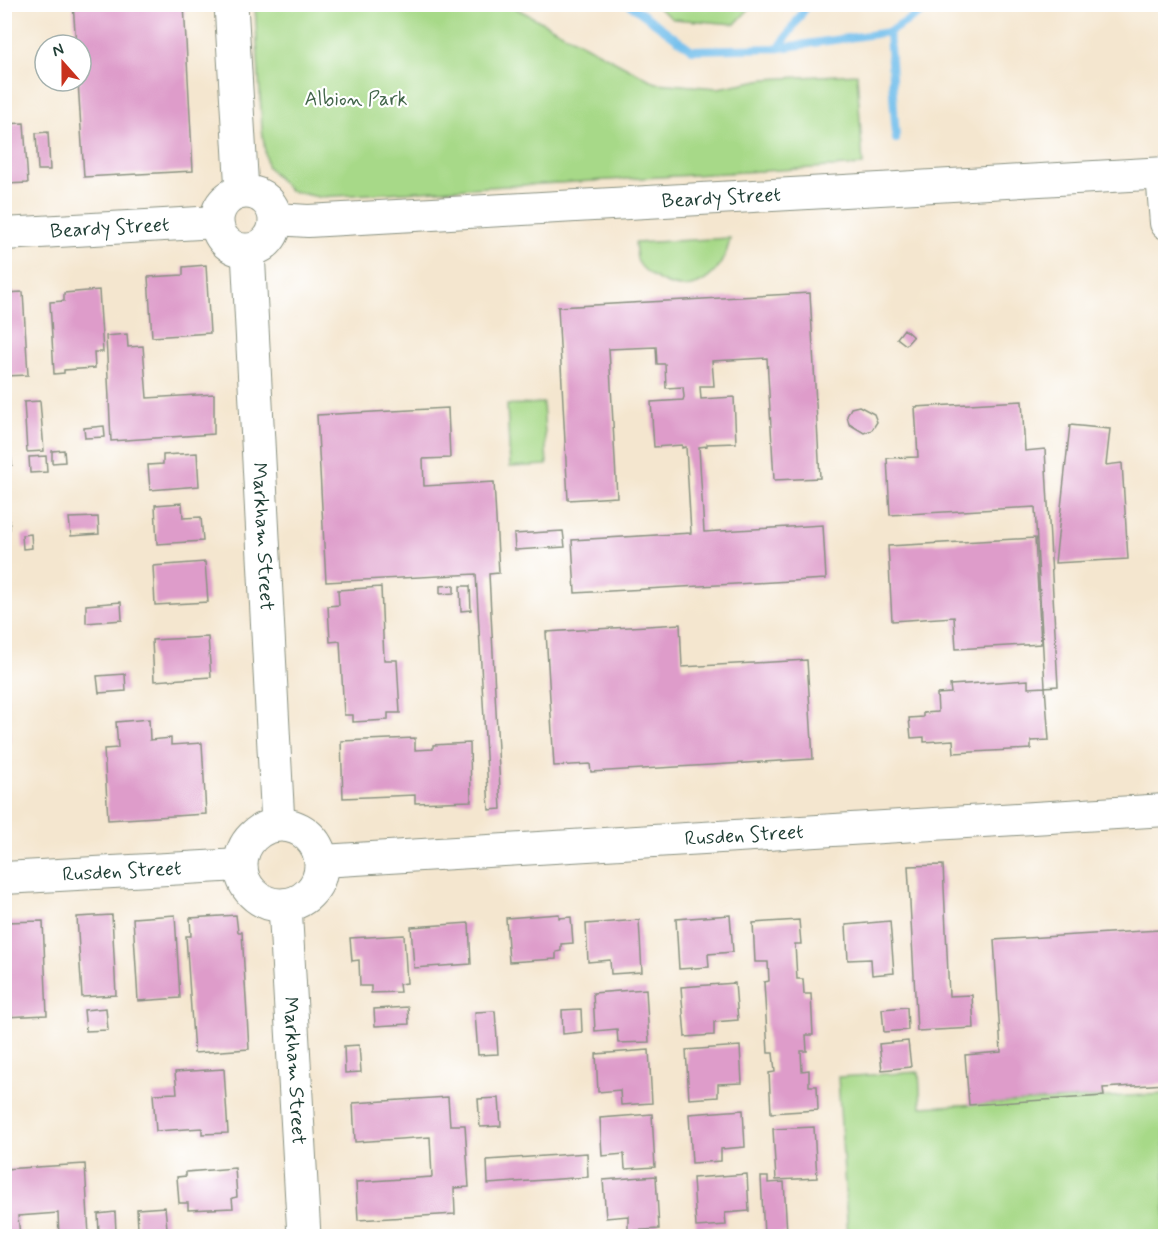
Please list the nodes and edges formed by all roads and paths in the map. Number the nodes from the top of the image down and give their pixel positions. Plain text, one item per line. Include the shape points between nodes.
1 (231, 4) edge
2 (1164, 173) edge
3 (242, 192) junction
4 (276, 219) junction
5 (217, 222) junction
6 (1166, 223) edge
7 (4, 234) edge
8 (248, 251) junction
9 (1166, 810) edge
10 (278, 824) junction
11 (322, 861) junction
12 (240, 865) junction
13 (4, 878) edge
14 (285, 905) junction
15 (304, 1236) edge

1 - 3 street
2 - 4 street, Beardy Street
2 - 6 street
3 - 4 street via 265,198
3 - 5 street via 224,203
4 - 8 street via 267,243
5 - 7 street, Beardy Street
5 - 8 street via 224,241 235,249
8 - 10 street, Markham Street
9 - 11 street, Rusden Street
10 - 11 street via 297,827 312,838
10 - 12 street via 252,836 242,852
11 - 14 street via 314,889 303,899
12 - 13 street, Rusden Street
12 - 14 street via 245,885 254,896
14 - 15 street, Markham Street

